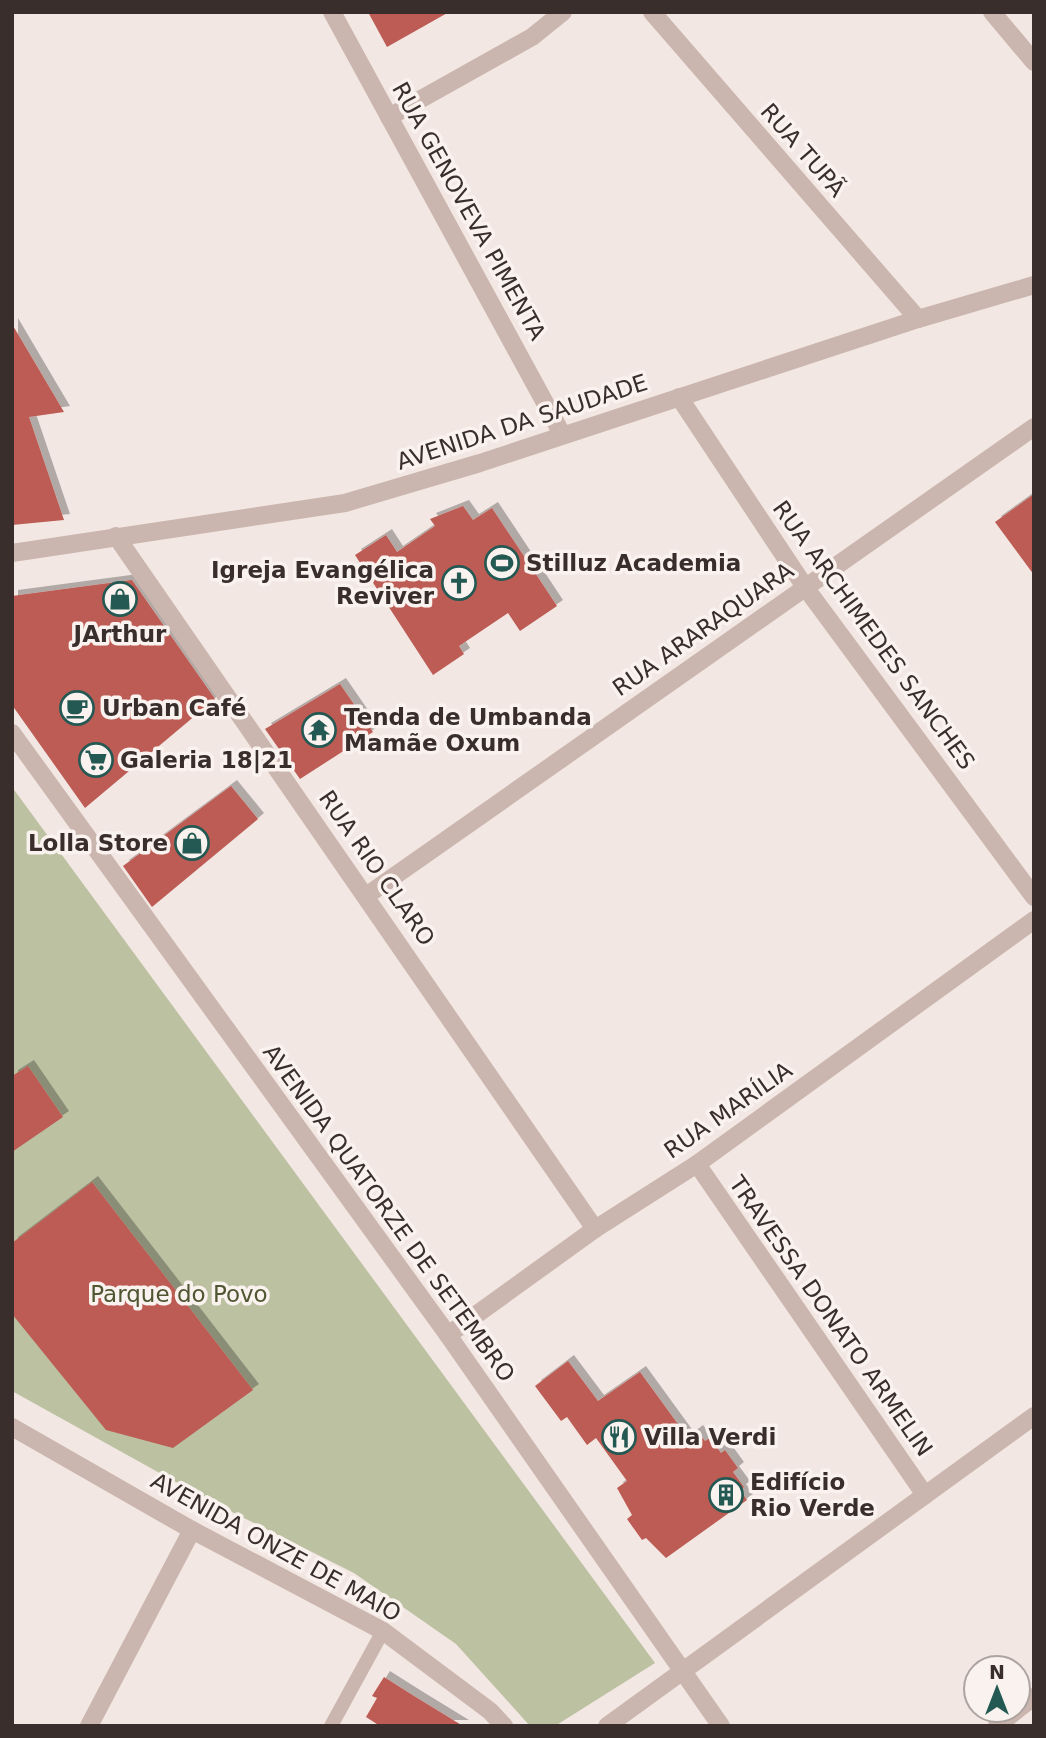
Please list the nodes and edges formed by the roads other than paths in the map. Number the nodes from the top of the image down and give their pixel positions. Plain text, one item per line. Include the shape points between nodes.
1 (332, 12) edge
2 (563, 12) edge
3 (652, 12) edge
4 (992, 12) edge
5 (1034, 62) edge
6 (389, 117) junction
7 (1034, 285) edge
8 (918, 320) junction
9 (679, 397) junction
10 (1034, 427) edge
11 (562, 434) junction
12 (116, 537) junction
13 (12, 553) edge
14 (806, 587) junction
15 (12, 733) edge
16 (366, 896) junction
17 (1034, 897) edge
18 (1034, 920) edge
19 (697, 1164) junction
20 (595, 1230) junction
21 (448, 1335) junction
22 (1034, 1416) edge
23 (12, 1427) edge
24 (925, 1495) junction
25 (192, 1530) junction
26 (383, 1631) junction
27 (683, 1671) junction
28 (89, 1726) edge
29 (331, 1726) edge
30 (504, 1726) edge
31 (607, 1726) edge
32 (721, 1726) edge

1 - 6 street, RUA GENOVEVA PIMENTA
2 - 6 street via 532,37
3 - 8 street, RUA TUPÃ
4 - 5 street
6 - 11 street, RUA GENOVEVA PIMENTA
7 - 8 street, AVENIDA DA SAUDADE
8 - 9 street, AVENIDA DA SAUDADE
9 - 11 street, AVENIDA DA SAUDADE
9 - 14 street, RUA ARCHIMEDES SANCHES
10 - 14 street, RUA ARARAQUARA
11 - 12 street, AVENIDA DA SAUDADE via 345,503
12 - 13 street, AVENIDA DA SAUDADE
12 - 16 street, RUA RIO CLARO
14 - 16 street, RUA ARARAQUARA
14 - 17 street, RUA ARCHIMEDES SANCHES
15 - 21 street, AVENIDA QUATORZE DE SETEMBRO
16 - 20 street, RUA RIO CLARO
18 - 19 street, RUA MARÍLIA
19 - 20 street, RUA MARÍLIA
19 - 24 street, TRAVESSA DONATO ARMELIN
20 - 21 street, RUA MARÍLIA
21 - 27 street, AVENIDA QUATORZE DE SETEMBRO
22 - 24 street
23 - 25 street, AVENIDA ONZE DE MAIO
24 - 27 street
25 - 26 street, AVENIDA ONZE DE MAIO
25 - 28 street
26 - 29 lane
26 - 30 street, AVENIDA ONZE DE MAIO
27 - 31 street
27 - 32 street, AVENIDA QUATORZE DE SETEMBRO

